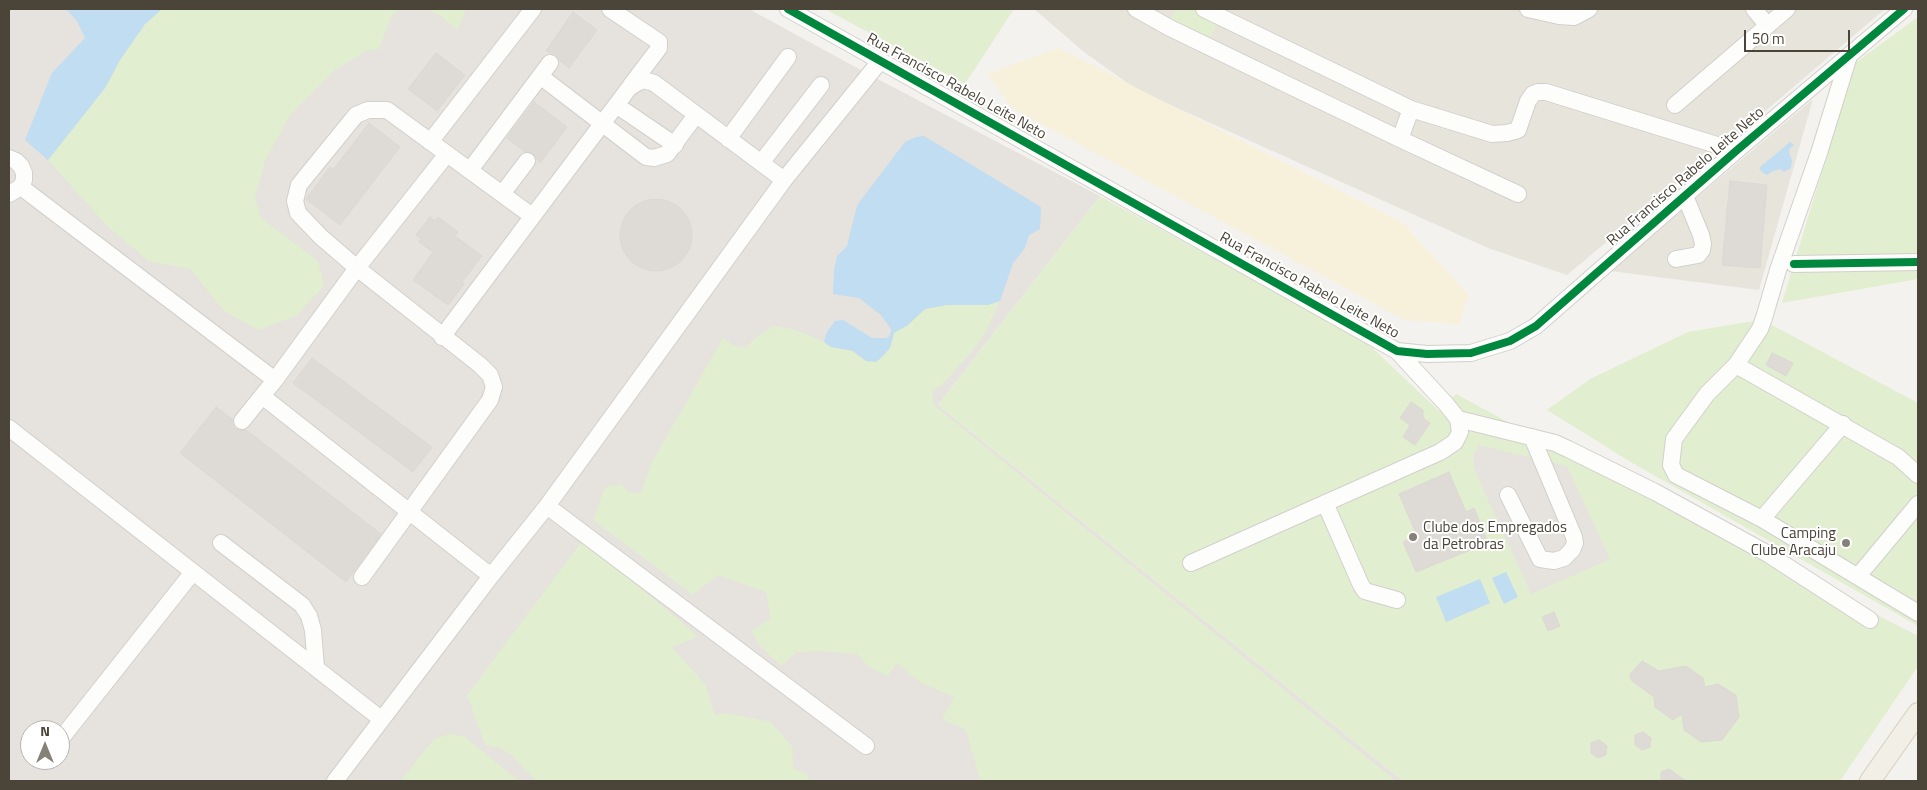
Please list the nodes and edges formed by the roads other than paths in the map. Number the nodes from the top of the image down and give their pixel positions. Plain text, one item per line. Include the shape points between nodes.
1 (533, 9) edge
2 (610, 9) edge
3 (788, 9) edge
4 (1136, 9) edge
5 (1204, 9) edge
6 (1528, 9) edge
7 (1589, 9) edge
8 (1754, 9) edge
9 (1787, 9) edge
10 (1904, 9) edge
11 (1768, 25) junction
12 (1849, 56) junction
13 (788, 57) dead end
14 (881, 60) junction
15 (550, 63) dead end
16 (540, 76) junction
17 (820, 85) dead end
18 (629, 88) junction
19 (616, 105) junction
20 (1675, 105) dead end
21 (1411, 109) junction
22 (696, 115) junction
23 (602, 124) junction
24 (728, 139) junction
25 (1400, 139) junction
26 (430, 142) junction
27 (675, 145) junction
28 (1736, 151) junction
29 (447, 154) junction
30 (9, 158) edge
31 (526, 161) dead end
32 (761, 163) junction
33 (470, 170) junction
34 (784, 180) junction
35 (15, 190) edge
36 (502, 194) junction
37 (1518, 194) dead end
38 (1685, 196) junction
39 (532, 216) junction
40 (1676, 259) dead end
41 (1918, 262) edge
42 (1794, 264) dead end
43 (357, 268) junction
44 (442, 337) junction
45 (1396, 351) junction
46 (1736, 365) junction
47 (275, 380) junction
48 (262, 396) junction
49 (1458, 419) junction
50 (242, 420) dead end
51 (1843, 424) junction
52 (9, 428) edge
53 (1532, 438) junction
54 (1918, 475) edge
55 (1508, 495) dead end
56 (1325, 503) junction
57 (1918, 504) edge
58 (547, 506) junction
59 (410, 512) junction
60 (1762, 519) junction
61 (221, 542) dead end
62 (1191, 562) dead end
63 (194, 572) junction
64 (491, 576) junction
65 (1859, 576) junction
66 (362, 577) dead end
67 (1397, 600) dead end
68 (1918, 612) edge
69 (1870, 620) dead end
70 (316, 668) junction
71 (1918, 713) edge
72 (381, 719) junction
73 (70, 727) edge
74 (866, 746) dead end
75 (335, 781) edge
76 (1870, 781) edge

1 - 26 street
2 - 18 street via 659,42 659,48
3 - 14 street, Rua Francisco Rabelo Leite Neto
4 - 25 street
5 - 21 street
6 - 7 street via 1574,17
8 - 11 street
9 - 11 street
10 - 12 street, Rua Francisco Rabelo Leite Neto
11 - 20 street
12 - 28 street, Rua Francisco Rabelo Leite Neto
12 - 46 street via 1760,329
13 - 24 street
14 - 34 street
14 - 45 street, Rua Francisco Rabelo Leite Neto
15 - 16 street
16 - 23 street
16 - 33 street
17 - 32 street
18 - 19 street
18 - 22 street via 644,80 654,84
19 - 23 street
19 - 27 street
21 - 25 street
21 - 28 street via 1492,134 1507,133 1518,130 1533,94 1546,92
22 - 24 street
22 - 27 street
23 - 27 street via 646,158 668,154
23 - 39 street
24 - 32 street
25 - 37 street
26 - 29 street
26 - 43 street via 387,110 368,110 356,115 299,184 295,200 298,214
28 - 38 street, Rua Francisco Rabelo Leite Neto
29 - 33 street
29 - 43 street
30 - 35 street via 21,166 24,180
31 - 36 street
32 - 34 street
33 - 36 street
34 - 58 street
35 - 47 street
36 - 39 street
38 - 40 street via 1703,244 1698,255
38 - 45 street, Rua Francisco Rabelo Leite Neto via 1536,326 1510,341 1471,353
39 - 44 street
41 - 42 street
43 - 44 street
43 - 47 street
44 - 59 street via 490,375 494,387 490,400
45 - 49 street
46 - 51 street
46 - 60 street via 1707,394 1674,439 1671,465 1676,475
47 - 48 street
48 - 50 street
48 - 59 street
49 - 53 street
49 - 56 street via 1460,432 1455,442 1440,452
51 - 54 street via 1898,457
51 - 60 street
52 - 63 street
53 - 55 street via 1574,537 1572,550 1564,558 1554,561 1540,559
53 - 69 street via 1568,449 1669,499 1768,554
56 - 62 street
56 - 67 street via 1361,585 1365,590
57 - 65 street
58 - 64 street
58 - 74 street
59 - 64 street
59 - 66 street
60 - 65 street
61 - 70 street via 302,605 313,630
63 - 70 street
63 - 73 street
64 - 72 street
65 - 68 street
70 - 72 street
71 - 76 main road
72 - 75 street

